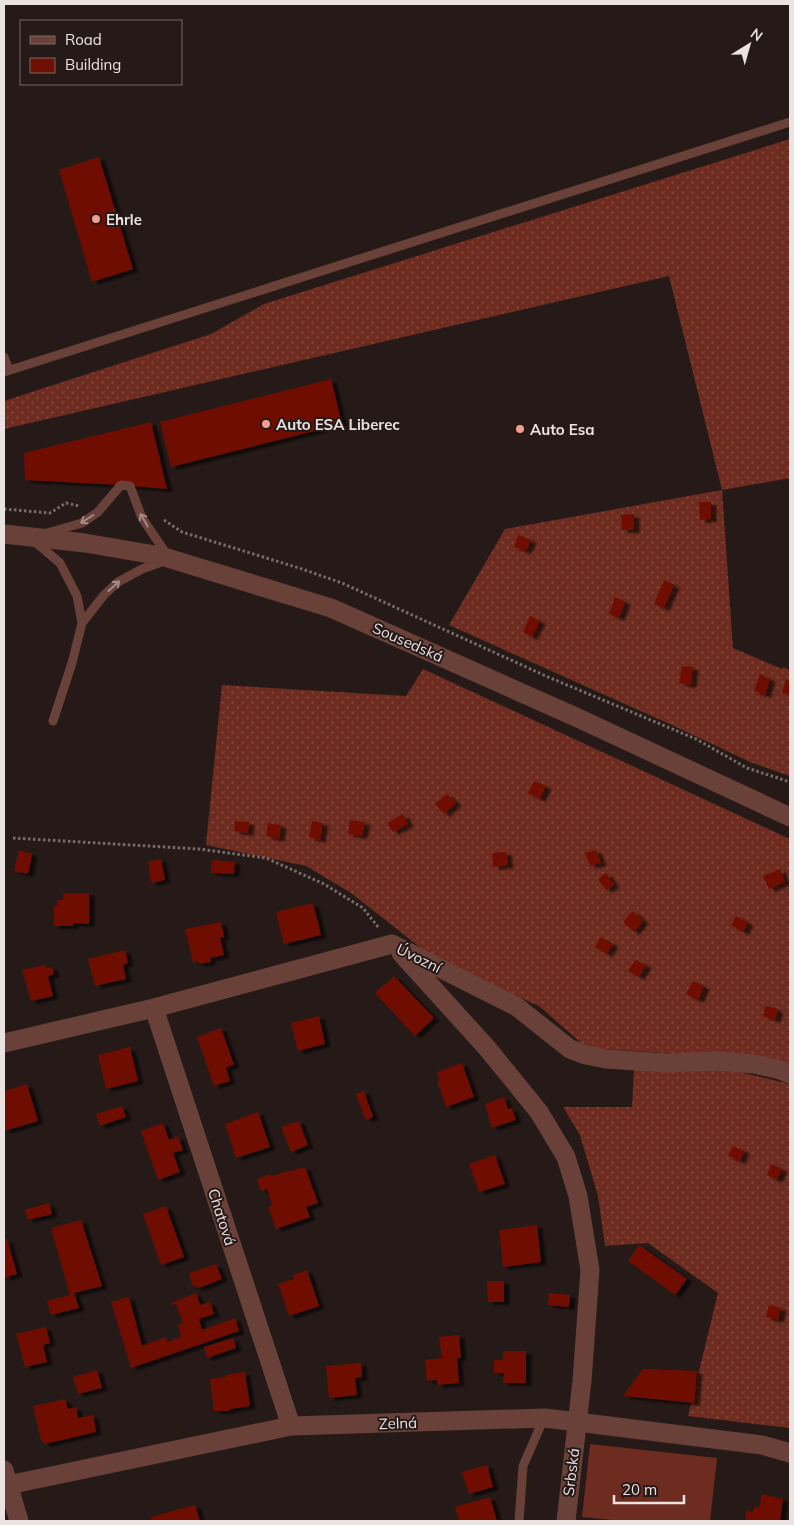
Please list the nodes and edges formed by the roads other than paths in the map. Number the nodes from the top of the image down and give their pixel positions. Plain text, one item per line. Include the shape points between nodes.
1 (790, 122) edge
2 (4, 357) edge
3 (6, 372) edge
4 (4, 534) edge
5 (30, 537) junction
6 (170, 559) junction
7 (82, 623) junction
8 (53, 722) dead end
9 (790, 817) edge
10 (392, 944) junction
11 (154, 1008) junction
12 (4, 1043) edge
13 (790, 1074) edge
14 (544, 1418) junction
15 (577, 1423) junction
16 (290, 1426) junction
17 (790, 1453) edge
18 (6, 1477) edge
19 (19, 1521) edge
20 (519, 1521) edge
21 (566, 1521) edge

1 - 3 lane
2 - 3 lane
4 - 5 street, Sousedská
5 - 6 street, Sousedská via 85,542
6 -> 5 lane via 142,518 130,486 121,485 98,512 82,523
5 - 7 lane via 60,563 77,596
7 -> 6 lane via 118,582
6 - 9 street, Sousedská via 331,608
7 - 8 lane
10 - 11 street, Úvozní
10 - 13 street, Úvozní via 516,1007 570,1048 586,1055 667,1063 718,1060 754,1064
10 - 15 street, Srbská via 488,1048 539,1112 566,1157 578,1196 590,1270
11 - 12 street, Úvozní
11 - 16 street, Chatová
14 - 15 street, Zelná
14 - 16 street, Zelná
14 - 20 lane via 523,1466
15 - 17 street, Zelná via 762,1445
15 - 21 street, Srbská
16 - 18 street, Zelná
18 - 19 street

